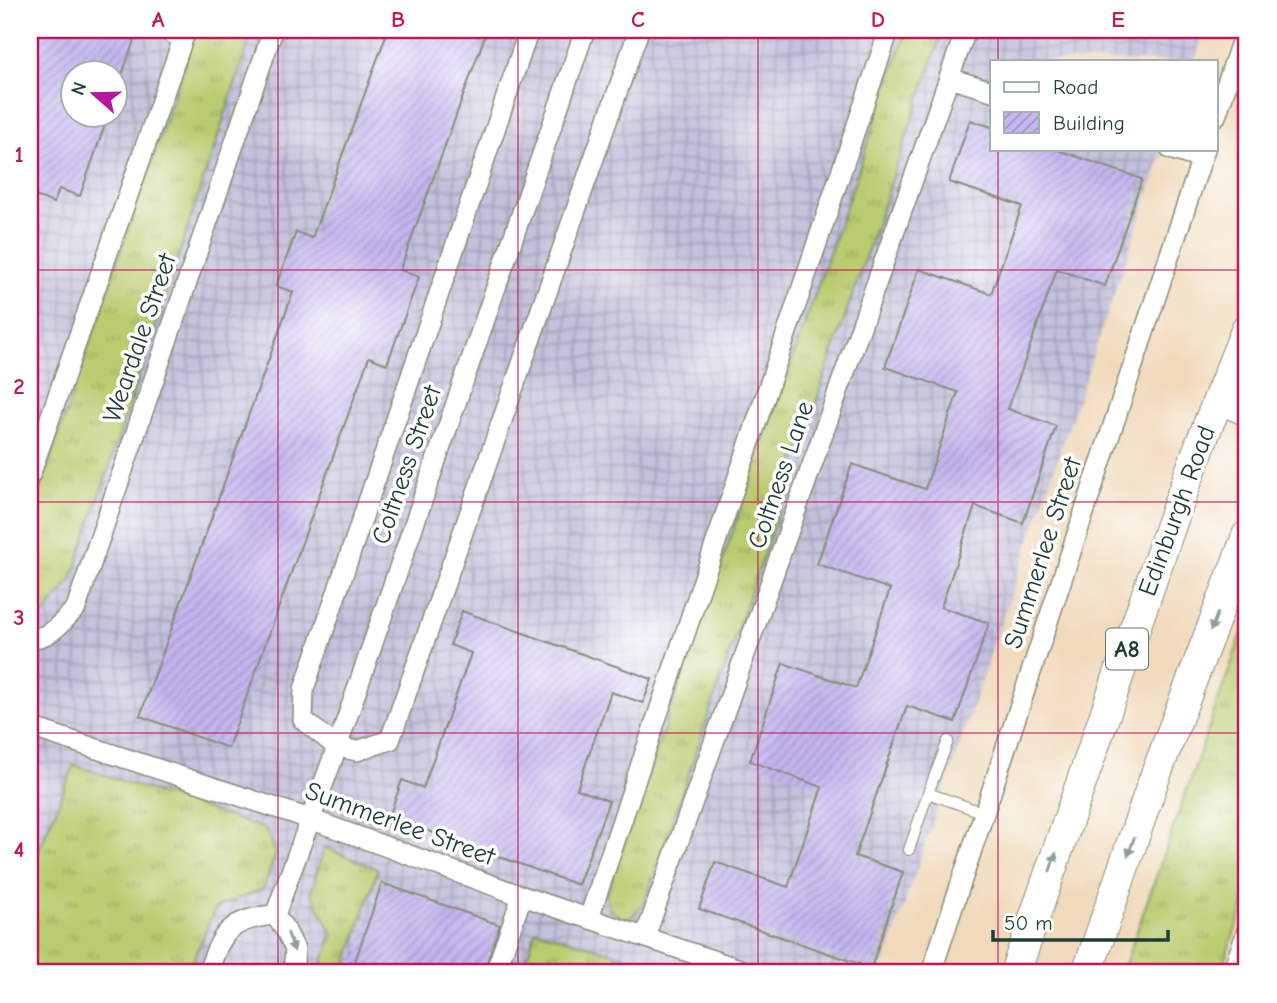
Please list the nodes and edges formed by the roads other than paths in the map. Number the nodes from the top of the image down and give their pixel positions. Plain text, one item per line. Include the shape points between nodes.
1 (150, 30) edge
2 (273, 30) edge
3 (529, 30) edge
4 (585, 30) edge
5 (639, 30) edge
6 (889, 30) edge
7 (966, 30) edge
8 (1245, 30) edge
9 (184, 36) edge
10 (949, 78) junction
11 (990, 91) edge
12 (1218, 110) edge
13 (1177, 150) edge
14 (1203, 154) edge
15 (1247, 328) edge
16 (1219, 398) junction
17 (1247, 411) edge
18 (30, 475) edge
19 (1247, 536) edge
20 (30, 638) edge
21 (30, 727) edge
22 (948, 741) dead end
23 (337, 747) junction
24 (928, 793) junction
25 (984, 813) junction
26 (310, 819) junction
27 (909, 850) dead end
28 (522, 896) junction
29 (275, 915) junction
30 (589, 918) junction
31 (1247, 931) edge
32 (645, 937) junction
33 (208, 973) edge
34 (293, 973) edge
35 (495, 973) edge
36 (751, 973) edge
37 (931, 973) edge
38 (1014, 973) edge
39 (1087, 973) edge
40 (1232, 973) edge

1 - 9 lane
2 - 20 street, Weardale Street via 76,608 40,639
3 - 23 street via 304,689 303,720
4 - 23 street, Coltness Street
5 - 23 street via 390,740 357,751
6 - 30 street, Coltness Lane
7 - 10 street, Coltness Lane
8 - 12 street
9 - 18 street
10 - 11 street
10 - 32 street, Coltness Lane
13 - 14 street
14 - 25 street, Summerlee Street
15 - 16 main road, Edinburgh Road / A8
16 - 17 main road
38 -> 16 main road, Edinburgh Road / A8
19 -> 39 main road via 1153,782
21 - 26 street, Summerlee Street
22 - 24 lane
23 - 26 street, Coltness Street
24 - 25 lane
24 - 27 lane
25 - 37 street, Summerlee Street
26 - 28 street, Summerlee Street
26 - 29 street, Coltness Street
28 - 30 street, Summerlee Street
28 - 35 street
29 - 33 street via 253,917 228,930
29 -> 34 street via 295,949
30 - 32 street, Summerlee Street
31 - 40 street
32 - 36 street, Summerlee Street

